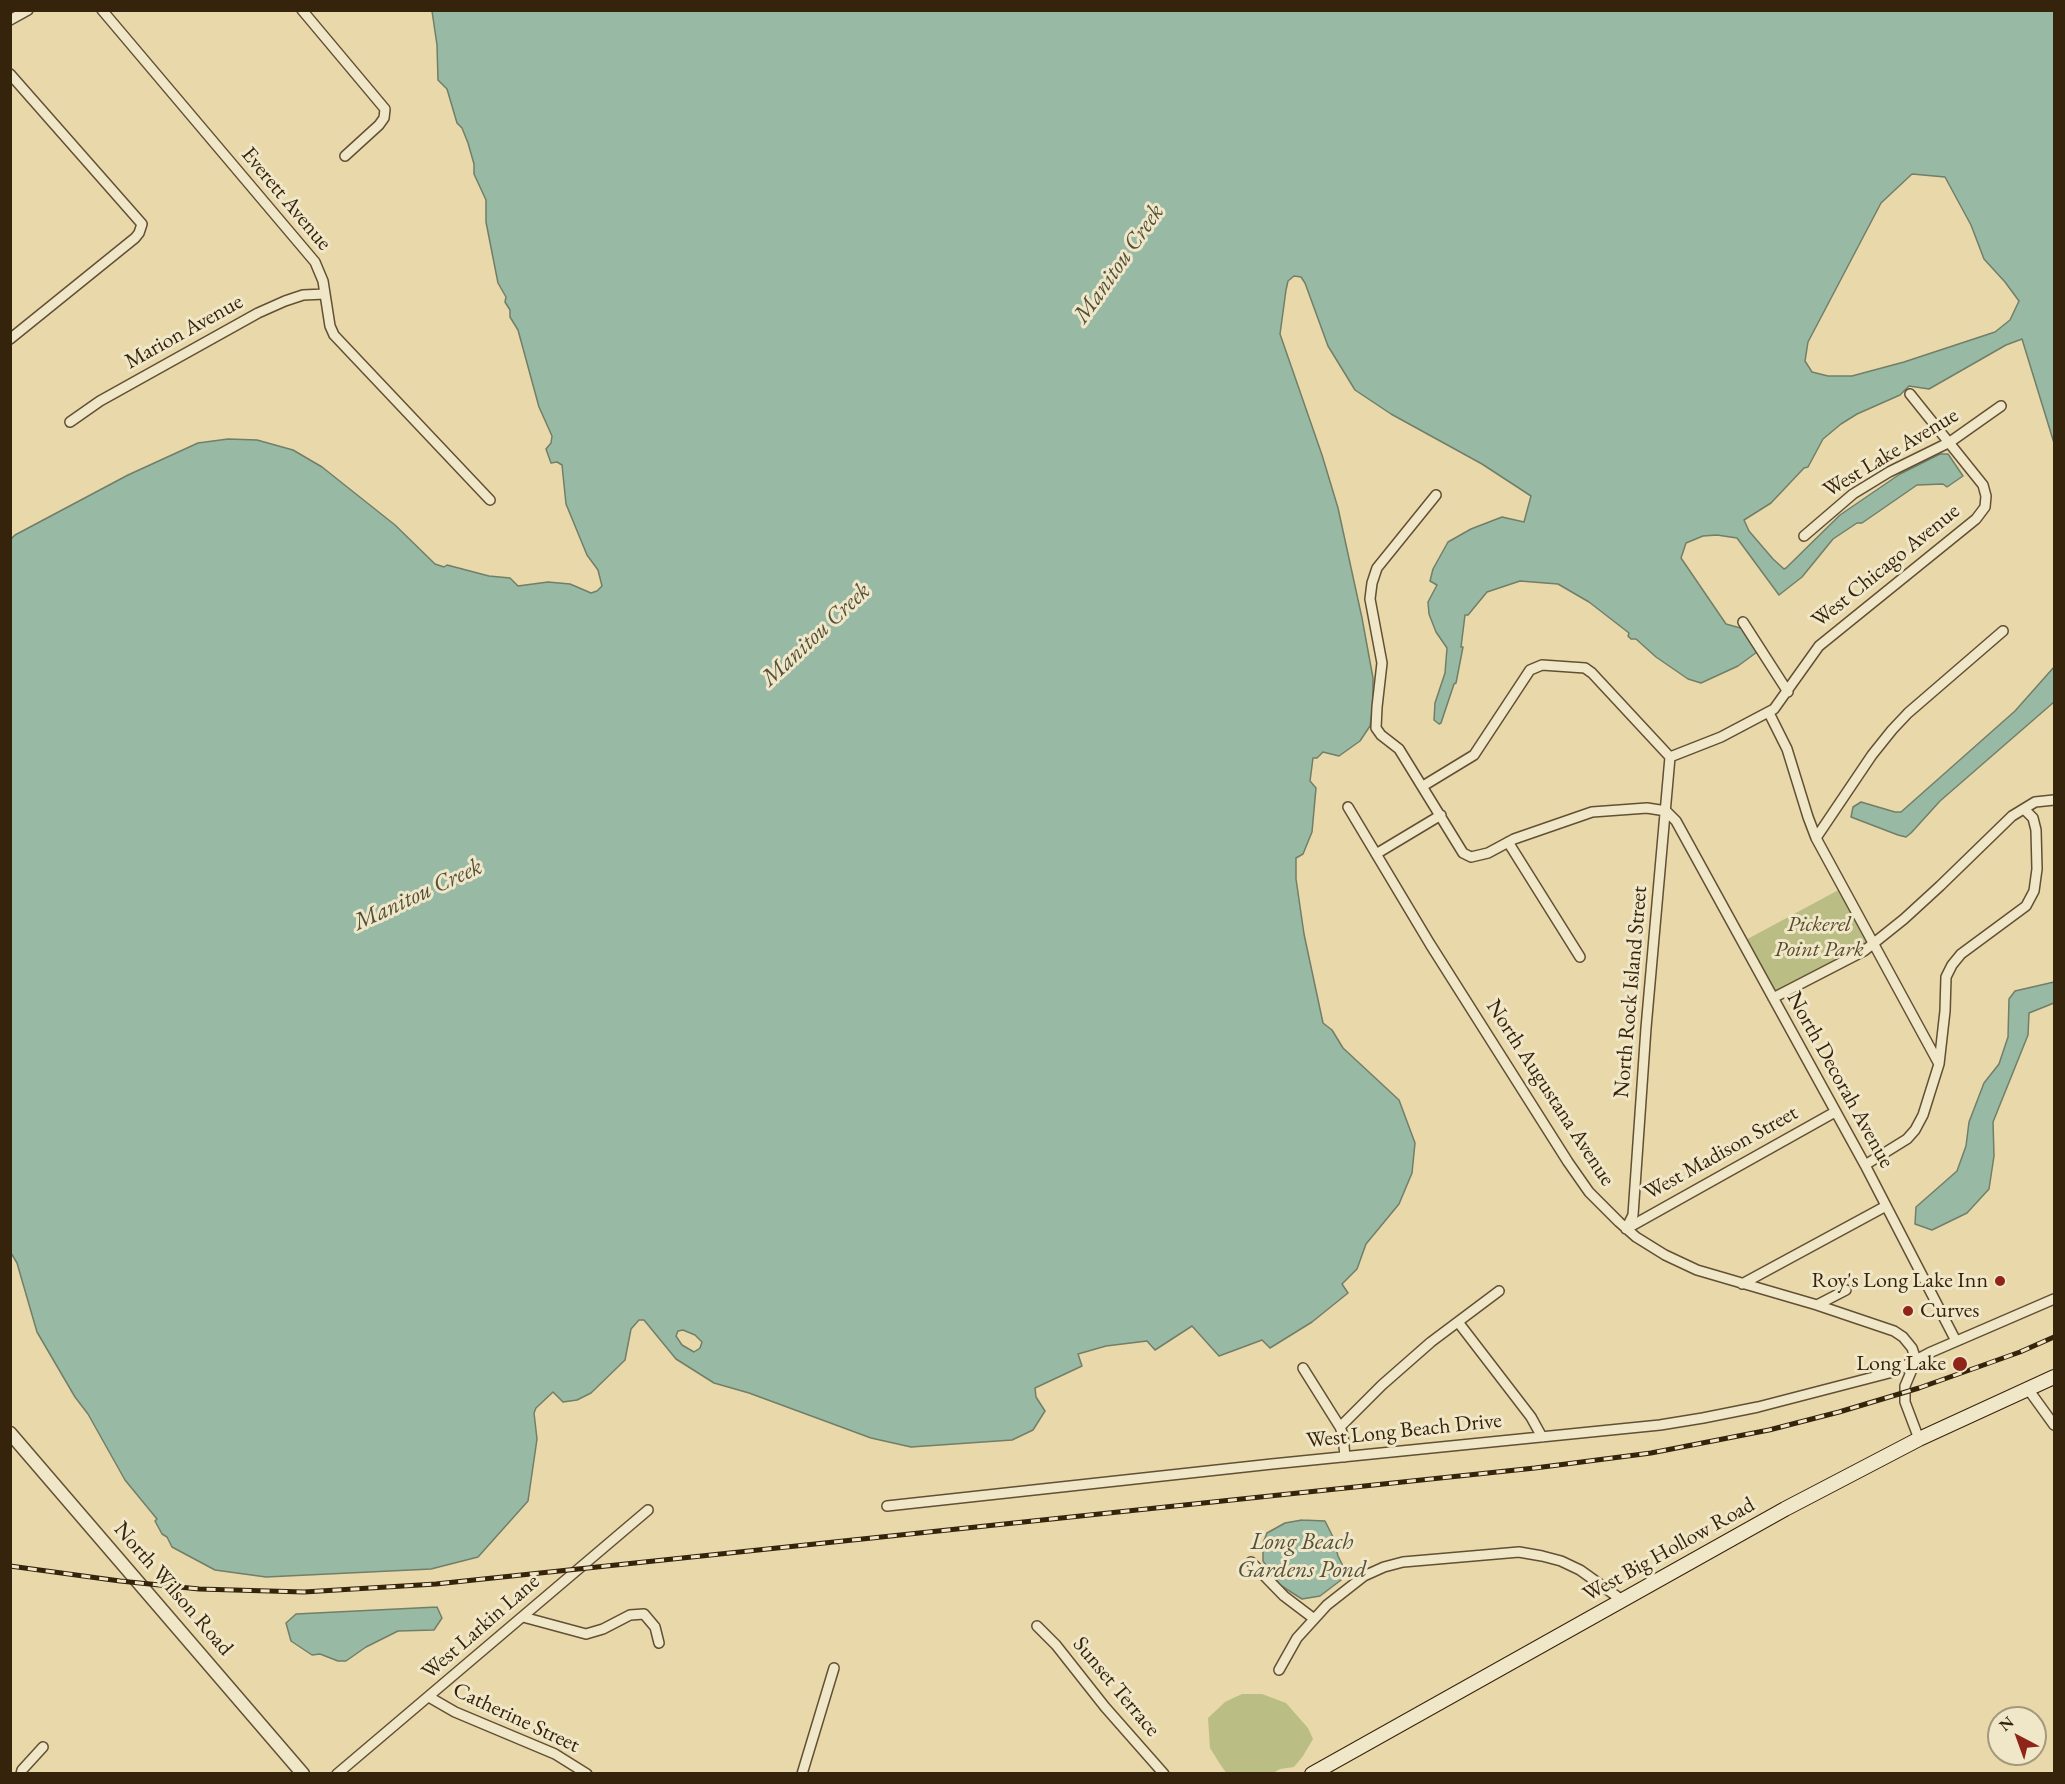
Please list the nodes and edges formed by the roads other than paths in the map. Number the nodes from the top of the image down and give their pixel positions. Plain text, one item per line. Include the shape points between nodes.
1 (28, 10) edge
2 (102, 10) edge
3 (302, 10) edge
4 (10, 20) edge
5 (10, 74) edge
6 (345, 156) dead end
7 (325, 294) junction
8 (10, 339) edge
9 (1910, 394) dead end
10 (2001, 406) dead end
11 (70, 422) dead end
12 (1950, 442) junction
13 (1436, 495) dead end
14 (490, 500) dead end
15 (1804, 536) dead end
16 (1743, 622) dead end
17 (2003, 631) dead end
18 (1788, 692) junction
19 (1769, 713) junction
20 (1670, 757) junction
21 (1423, 786) junction
22 (2054, 800) edge
23 (1348, 807) dead end
24 (2024, 809) junction
25 (1666, 811) junction
26 (1441, 815) junction
27 (1816, 838) junction
28 (1508, 842) junction
29 (1376, 854) junction
30 (1874, 943) junction
31 (1580, 957) dead end
32 (1773, 998) junction
33 (1939, 1064) junction
34 (1835, 1112) junction
35 (1865, 1166) junction
36 (1886, 1206) junction
37 (1626, 1229) junction
38 (1742, 1284) junction
39 (1846, 1290) dead end
40 (1499, 1292) dead end
41 (2055, 1299) edge
42 (1817, 1305) junction
43 (1458, 1322) junction
44 (1956, 1341) junction
45 (1916, 1360) junction
46 (1303, 1368) dead end
47 (2055, 1377) edge
48 (2028, 1389) junction
49 (2055, 1425) edge
50 (1340, 1426) junction
51 (10, 1433) edge
52 (1542, 1437) junction
53 (1919, 1439) junction
54 (1345, 1457) junction
55 (887, 1506) dead end
56 (648, 1510) dead end
57 (1251, 1562) dead end
58 (1622, 1600) junction
59 (523, 1617) junction
60 (1313, 1618) junction
61 (1037, 1626) dead end
62 (658, 1642) dead end
63 (834, 1668) dead end
64 (1280, 1670) dead end
65 (429, 1697) junction
66 (43, 1748) dead end
67 (21, 1773) edge
68 (303, 1773) edge
69 (337, 1773) edge
70 (587, 1773) edge
71 (802, 1773) edge
72 (1164, 1773) edge
73 (1312, 1773) edge

1 - 4 street
2 - 7 street, Everett Avenue via 315,262
3 - 6 street via 385,109 379,125
5 - 8 street via 141,224 139,233
7 - 11 street, Marion Avenue via 285,301 258,313 100,401
7 - 14 street, Everett Avenue via 334,335
9 - 12 street
10 - 12 street, West Lake Avenue
12 - 15 street, West Lake Avenue via 1853,495
12 - 18 street, West Chicago Avenue via 1983,485 1985,507 1976,519 1819,646
13 - 21 street via 1377,568 1370,592 1382,663 1376,728 1399,749
16 - 18 street
17 - 27 street via 1892,729
18 - 19 street, West Chicago Avenue
19 - 20 street, West Chicago Avenue
19 - 27 street via 1787,749
20 - 21 street via 1592,673 1585,668 1542,665 1530,670 1474,755
20 - 25 street, North Rock Island Street
21 - 26 street
22 - 24 street via 2040,801
23 - 29 street, North Augustana Avenue
24 - 30 street via 2002,824 1940,886
24 - 33 street via 2033,818 2036,830 2034,891 2026,906 1952,965 1946,977
25 - 28 street via 1647,808 1592,812
25 - 32 street, North Decorah Avenue via 1676,821
25 - 37 street, North Rock Island Street via 1633,1215
26 - 28 street via 1463,853 1471,857 1488,854
26 - 29 street
27 - 30 street
28 - 31 street
29 - 37 street, North Augustana Avenue via 1568,1162 1589,1192
30 - 32 street
30 - 33 street
32 - 34 street, North Decorah Avenue
33 - 35 street via 1915,1130
34 - 35 street, North Decorah Avenue
34 - 37 street, West Madison Street
35 - 36 street, North Decorah Avenue
36 - 38 street
36 - 44 street, North Decorah Avenue
37 - 38 street, North Augustana Avenue via 1696,1270
38 - 42 street, North Augustana Avenue
39 - 42 street
40 - 43 street
41 - 44 street, West Long Beach Drive
42 - 45 street, North Augustana Avenue via 1894,1331 1912,1347
43 - 50 street
43 - 52 street
44 - 45 street, West Long Beach Drive
45 - 52 street, West Long Beach Drive via 1893,1372 1758,1407 1660,1425
45 - 53 street via 1905,1386 1905,1402
46 - 50 street
47 - 48 main road, West Big Hollow Road
48 - 49 street
48 - 53 main road, West Big Hollow Road
50 - 54 street
51 - 68 street, North Wilson Road
52 - 54 street, West Long Beach Drive
53 - 58 main road, West Big Hollow Road
54 - 55 street, West Long Beach Drive
56 - 59 street, West Larkin Lane
57 - 60 street via 1284,1596
58 - 60 street via 1562,1561 1519,1552 1499,1553 1384,1567 1364,1576
58 - 73 main road, West Big Hollow Road
59 - 62 street via 586,1634 630,1615 644,1614 655,1627
59 - 65 street, West Larkin Lane
60 - 64 street
61 - 72 street, Sunset Terrace
63 - 71 street
65 - 69 street, West Larkin Lane
65 - 70 street, Catherine Street via 555,1754
66 - 67 street

